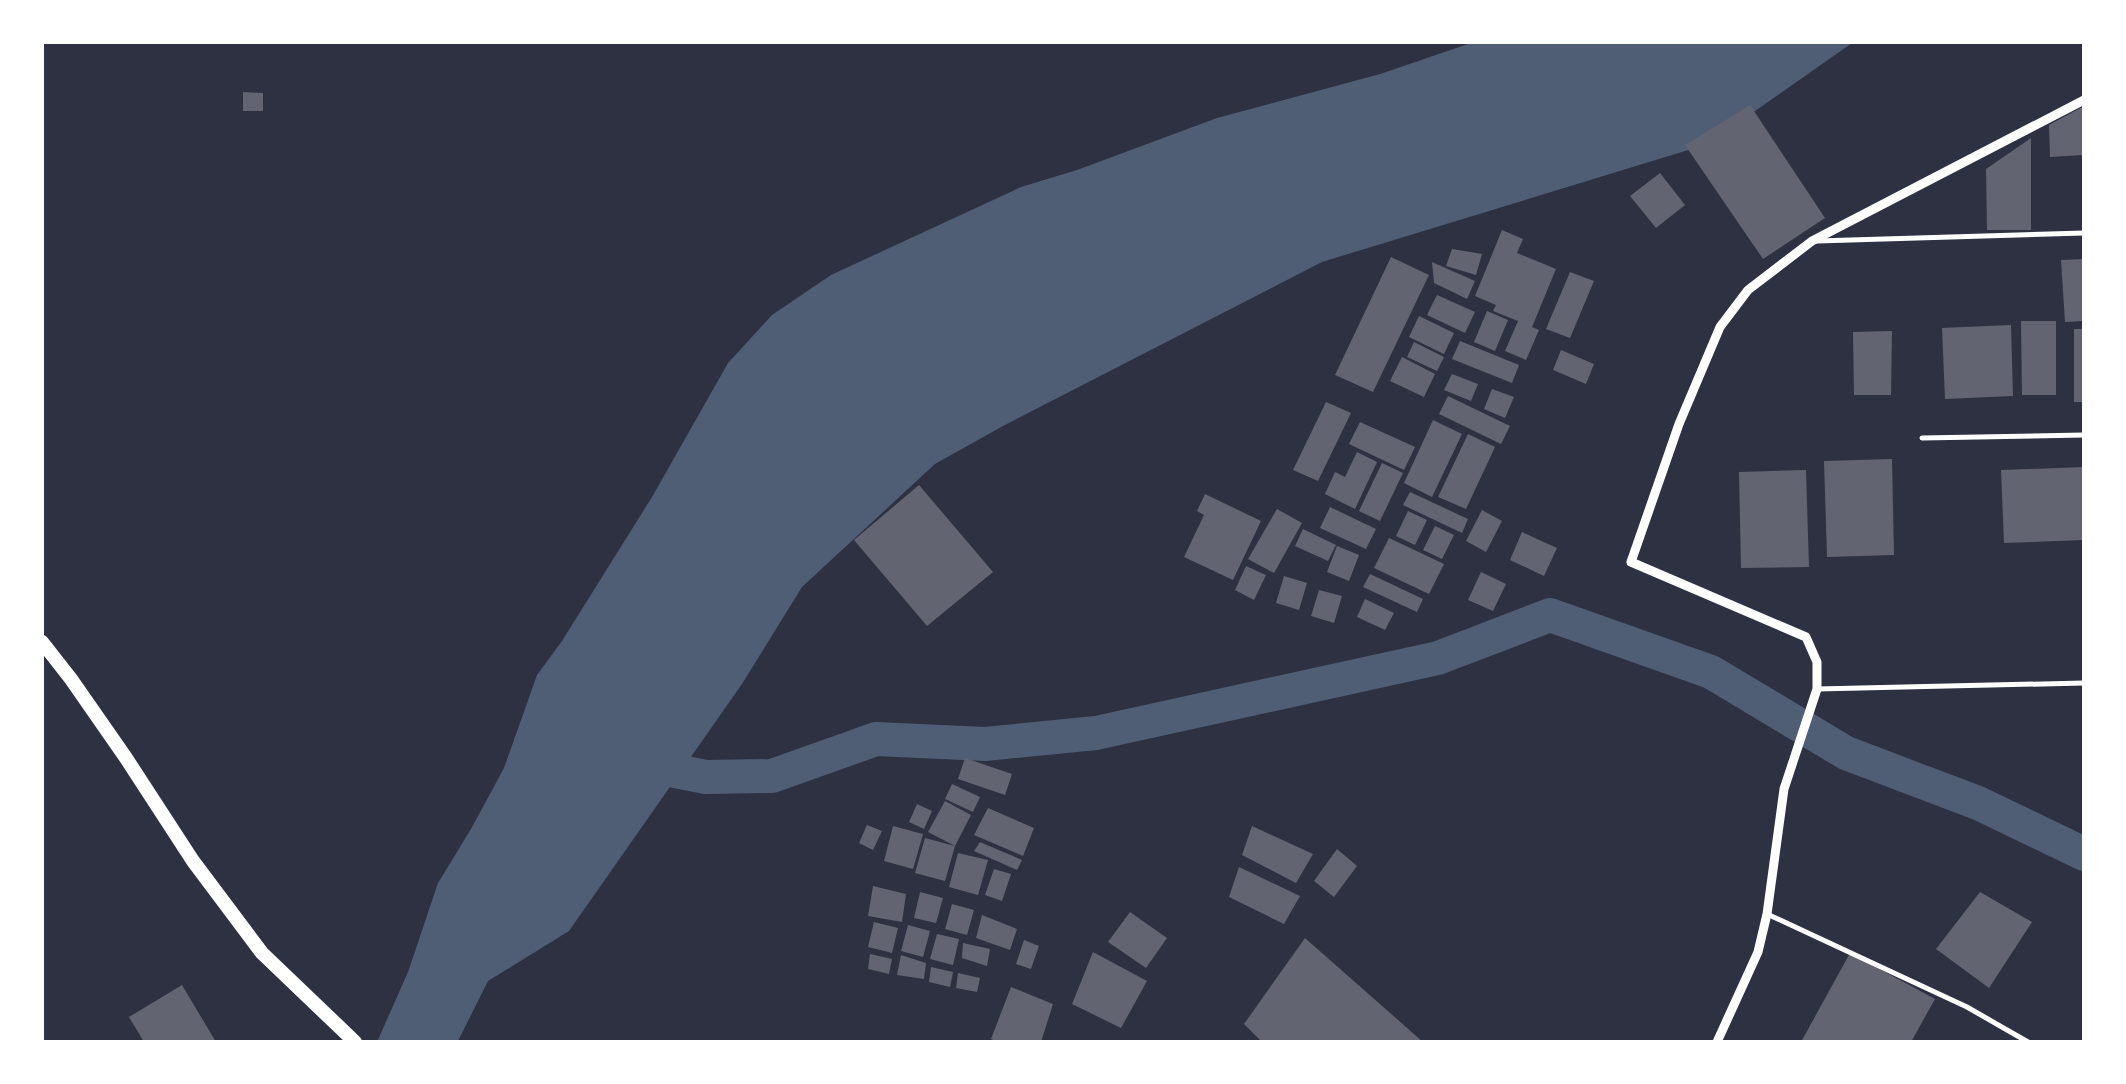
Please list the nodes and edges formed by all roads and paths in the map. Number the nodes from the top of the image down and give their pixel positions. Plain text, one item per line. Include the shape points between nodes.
1 (2084, 100) edge
2 (2084, 233) edge
3 (1812, 241) junction
4 (2084, 435) edge
5 (1922, 438) dead end
6 (42, 642) edge
7 (2084, 683) edge
8 (1816, 690) junction
9 (1767, 914) junction
10 (355, 1042) edge
11 (1717, 1042) edge
12 (2028, 1042) edge

1 - 3 street
2 - 3 street
3 - 8 street via 1748,290 1720,327 1678,424 1631,562 1806,637 1818,662
4 - 5 street
6 - 10 highway via 126,758 193,861 262,953
7 - 8 street
8 - 9 street via 1784,789
9 - 11 street via 1758,952
9 - 12 street via 1967,1007

